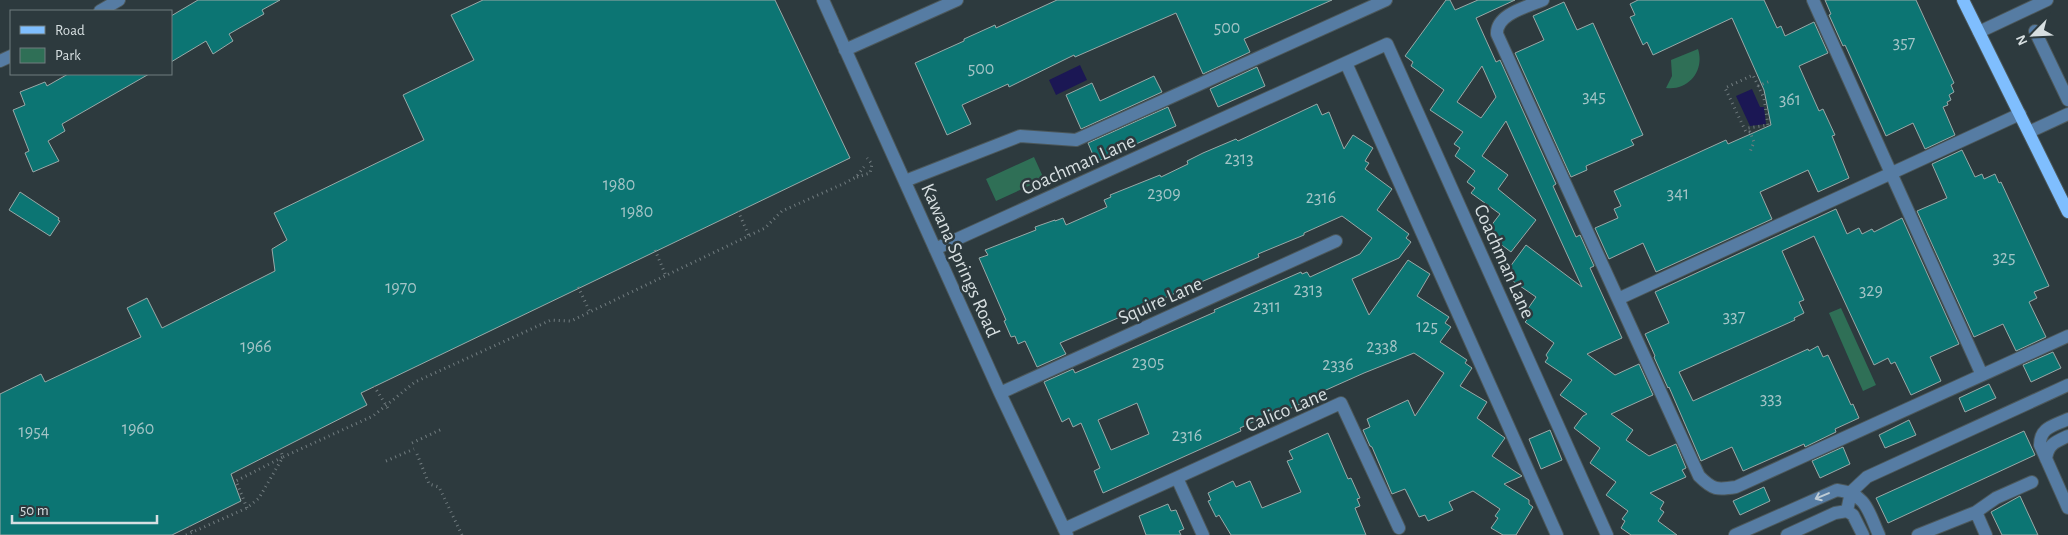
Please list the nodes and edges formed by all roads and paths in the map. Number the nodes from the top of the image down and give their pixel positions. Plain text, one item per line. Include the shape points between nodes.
1 (120, 0) edge
2 (823, 0) edge
3 (957, 0) edge
4 (1386, 0) edge
5 (1543, 0) edge
6 (1813, 0) edge
7 (1963, 0) edge
8 (2047, 0) edge
9 (102, 10) edge
10 (2035, 31) dead end
11 (1979, 32) junction
12 (845, 50) junction
13 (1346, 63) junction
14 (1770, 81) dead end
15 (1758, 86) junction
16 (2068, 100) edge
17 (2020, 114) junction
18 (2068, 114) edge
19 (1750, 132) junction
20 (2030, 132) junction
21 (1750, 152) dead end
22 (867, 158) dead end
23 (864, 167) dead end
24 (1891, 173) junction
25 (856, 177) junction
26 (904, 181) junction
27 (738, 211) dead end
28 (2068, 212) edge
29 (750, 236) junction
30 (1336, 241) dead end
31 (935, 249) junction
32 (655, 250) dead end
33 (666, 276) junction
34 (578, 287) dead end
35 (1618, 299) junction
36 (590, 312) junction
37 (2068, 336) edge
38 (1982, 375) junction
39 (2068, 385) edge
40 (374, 386) dead end
41 (1000, 393) junction
42 (386, 405) junction
43 (389, 410) dead end
44 (2068, 419) edge
45 (442, 429) dead end
46 (2068, 436) edge
47 (412, 443) dead end
48 (414, 448) dead end
49 (280, 449) dead end
50 (417, 454) dead end
51 (283, 457) junction
52 (2046, 459) junction
53 (386, 462) dead end
54 (1177, 478) junction
55 (2032, 482) dead end
56 (1851, 492) junction
57 (248, 508) junction
58 (2068, 508) edge
59 (1847, 511) junction
60 (1976, 512) junction
61 (189, 526) dead end
62 (1399, 528) dead end
63 (192, 532) junction
64 (1065, 532) edge
65 (186, 535) edge
66 (462, 535) edge
67 (1203, 535) edge
68 (1557, 535) edge
69 (1607, 535) edge
70 (1735, 535) edge
71 (1787, 535) edge
72 (1863, 535) edge
73 (1879, 535) edge
74 (1918, 535) edge
75 (1986, 535) edge

1 - 9 street
2 - 12 street, Kawana Springs Road
3 - 12 street
4 - 26 street via 1076,140 1020,136
5 - 35 street via 1502,20 1497,34
6 - 24 street
7 - 11 main road
8 - 11 street
10 - 16 street
11 - 17 main road
12 - 26 street, Kawana Springs Road
13 - 31 street, Coachman Lane
13 - 68 street
13 - 69 street, Coachman Lane via 1387,44
14 - 15 path
15 - 19 path via 1764,98 1768,124 1748,128
15 - 19 path via 1753,75 1725,88 1746,132
17 - 20 main road
17 - 24 street
18 - 20 street
19 - 21 path via 1754,142
20 - 28 main road
22 - 25 path via 872,164 870,173
23 - 25 path
24 - 35 street
24 - 38 street
25 - 29 path via 782,211 765,228
26 - 31 street, Kawana Springs Road
27 - 29 path
29 - 33 path
30 - 41 street, Squire Lane
31 - 41 street, Kawana Springs Road
32 - 33 path
33 - 36 path
34 - 36 path
35 - 38 street via 1699,476 1710,487 1721,490 1736,487
36 - 42 path via 571,321 551,320 523,332 415,382
37 - 38 street
39 - 56 street via 1867,477
40 - 42 path
41 - 64 street, Kawana Springs Road
42 - 43 path
42 - 51 path via 373,416
44 - 52 street via 2043,431 2040,436
45 - 47 path
46 - 52 street via 2052,443 2047,449
48 - 53 path
49 - 51 path
50 - 66 path via 429,484 440,487
51 - 57 path via 259,498
51 - 57 path via 236,481
52 - 58 street
54 - 62 street, Calico Lane via 1341,403
54 - 64 street, Calico Lane
54 - 67 street
55 - 60 street via 1996,498
56 - 59 street
56 -> 70 street via 1838,490
56 - 73 street via 1862,499
57 - 63 path
59 - 71 street via 1835,513
59 - 72 street via 1853,515
60 - 74 street
60 - 75 street
61 - 63 path
63 - 65 path

